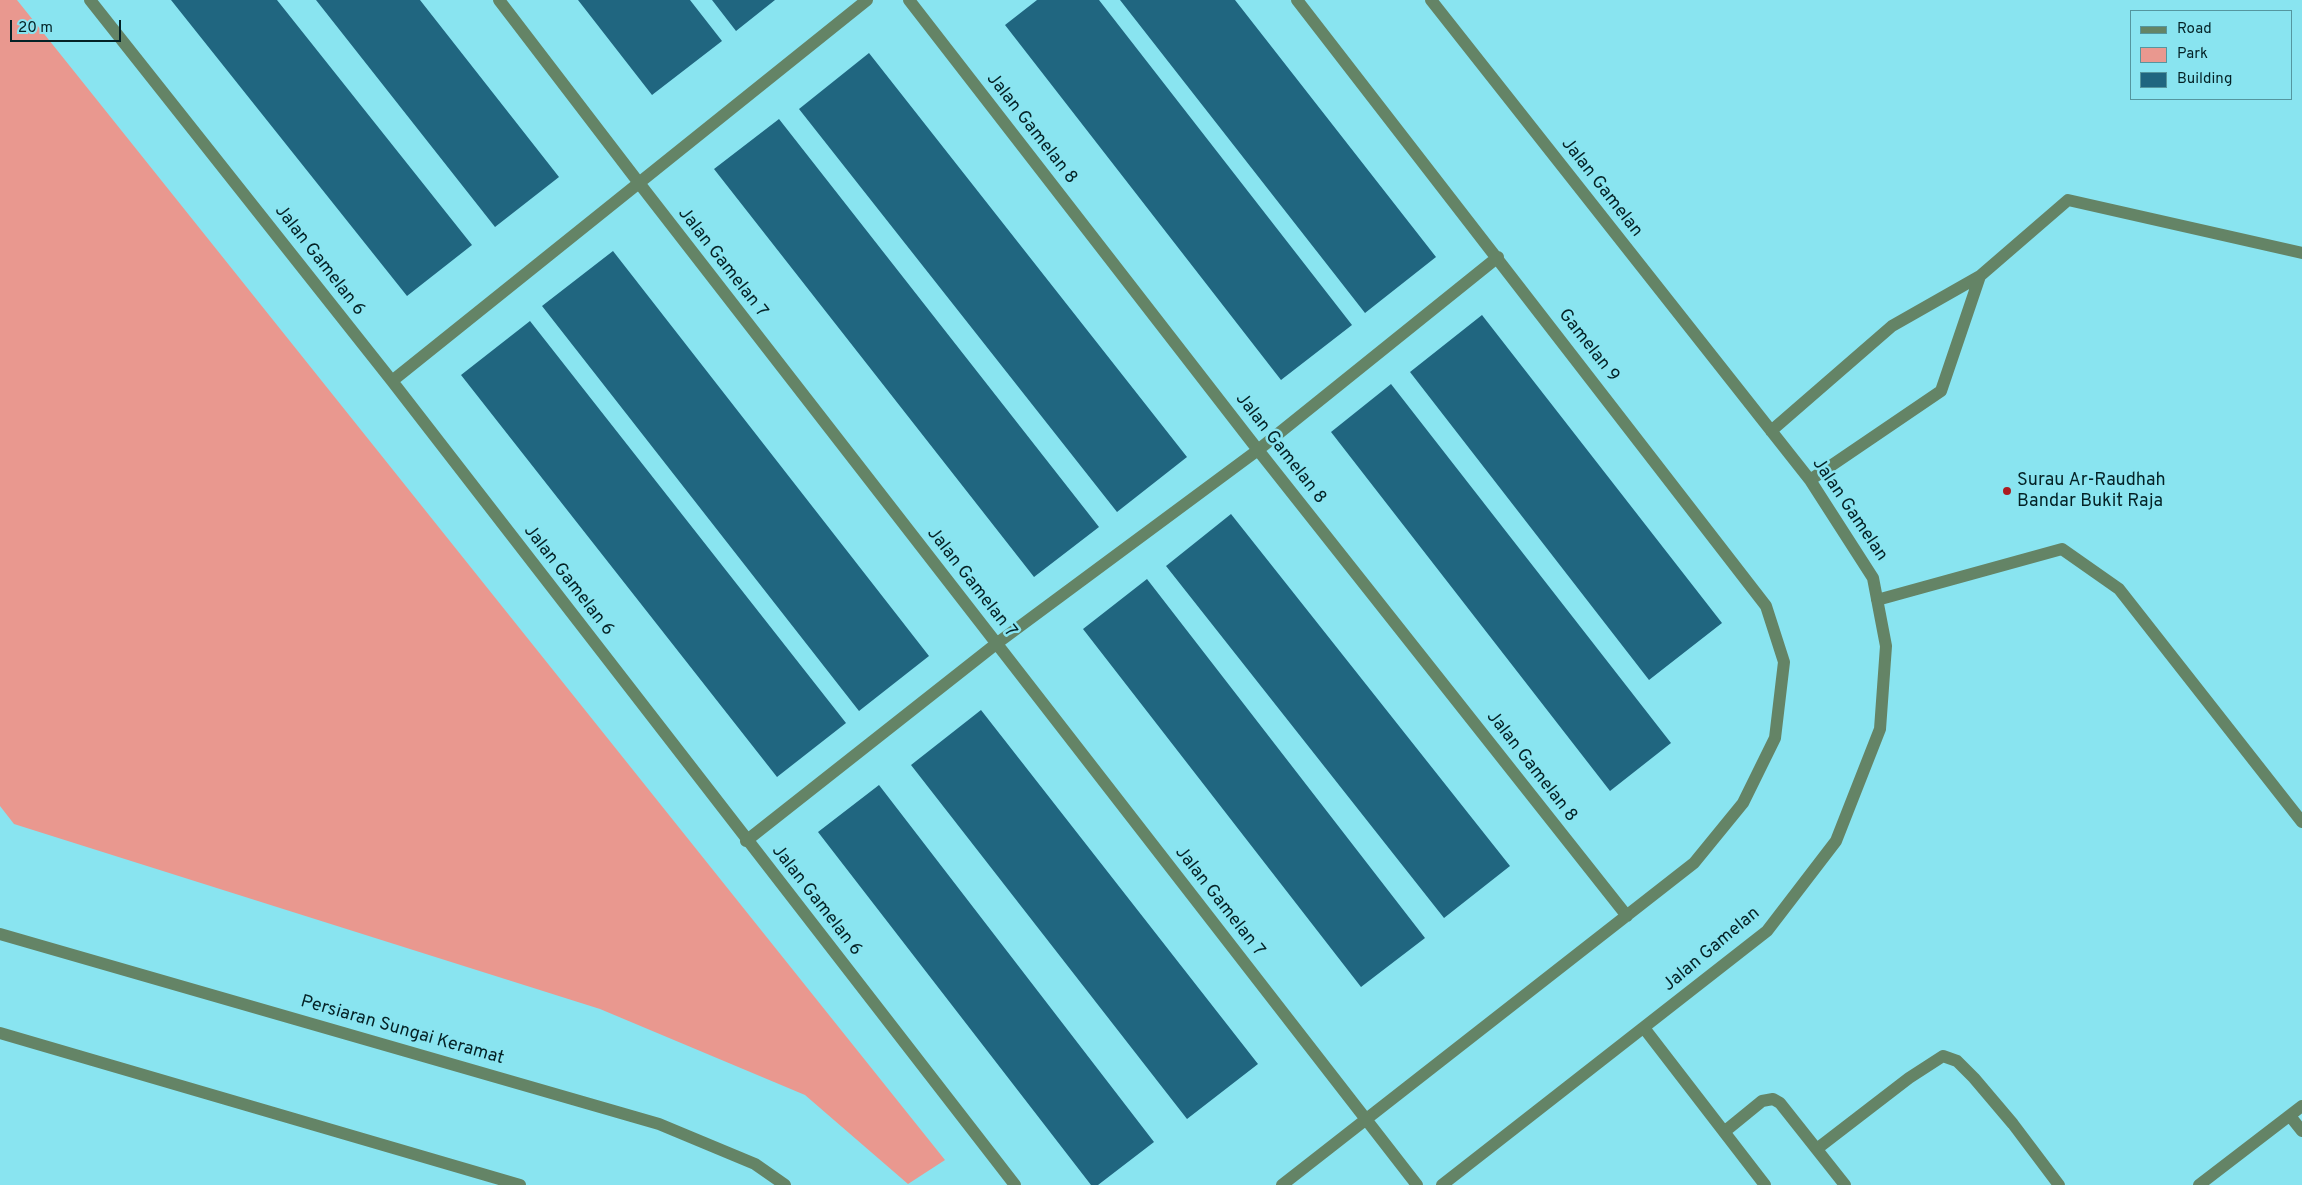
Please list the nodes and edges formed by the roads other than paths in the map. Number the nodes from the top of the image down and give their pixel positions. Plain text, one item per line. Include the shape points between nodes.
1 (90, 0) edge
2 (499, 0) edge
3 (868, 0) edge
4 (909, 0) edge
5 (1297, 0) edge
6 (1431, 0) edge
7 (639, 183) junction
8 (2302, 253) edge
9 (1498, 257) junction
10 (1980, 276) junction
11 (392, 381) junction
12 (1772, 431) junction
13 (1258, 450) junction
14 (1810, 480) junction
15 (1877, 600) junction
16 (996, 644) junction
17 (2302, 822) edge
18 (746, 841) junction
19 (1626, 916) junction
20 (0, 934) edge
21 (1644, 1028) junction
22 (0, 1033) edge
23 (2302, 1106) edge
24 (2290, 1116) junction
25 (1366, 1119) junction
26 (2302, 1131) edge
27 (1724, 1132) junction
28 (1818, 1148) junction
29 (520, 1185) edge
30 (785, 1185) edge
31 (1015, 1185) edge
32 (1282, 1185) edge
33 (1417, 1185) edge
34 (1442, 1185) edge
35 (1765, 1185) edge
36 (1845, 1185) edge
37 (2059, 1185) edge
38 (2199, 1185) edge

1 - 11 street, Jalan Gamelan 6
2 - 7 street, Jalan Gamelan 7
3 - 7 street
4 - 13 street, Jalan Gamelan 8
5 - 9 street, Gamelan 9
6 - 12 street, Jalan Gamelan
7 - 11 street
7 - 16 street, Jalan Gamelan 7
8 - 10 street via 2068,200
9 - 13 street
9 - 19 street, Gamelan 9 via 1766,606 1784,662 1775,738 1744,803 1694,864
10 - 12 street via 1892,326
10 - 14 street via 1941,391
11 - 18 street, Jalan Gamelan 6
12 - 14 street, Jalan Gamelan
13 - 16 street
13 - 19 street, Jalan Gamelan 8
14 - 15 street, Jalan Gamelan via 1873,578
15 - 17 street via 2062,549 2119,589
15 - 21 street, Jalan Gamelan via 1886,646 1880,729 1836,842 1767,931
16 - 18 street
16 - 25 street, Jalan Gamelan 7
18 - 31 street, Jalan Gamelan 6
19 - 25 street, Gamelan 9
20 - 30 street, Persiaran Sungai Keramat via 660,1124 754,1164
21 - 27 street
21 - 34 street, Jalan Gamelan
22 - 29 street
23 - 24 street
24 - 26 street
24 - 38 street
25 - 32 street, Gamelan 9
25 - 33 street, Jalan Gamelan 7
27 - 28 street via 1762,1101 1773,1099
27 - 35 street
28 - 36 street
28 - 37 street via 1943,1056 1957,1061 1974,1078 2014,1124

